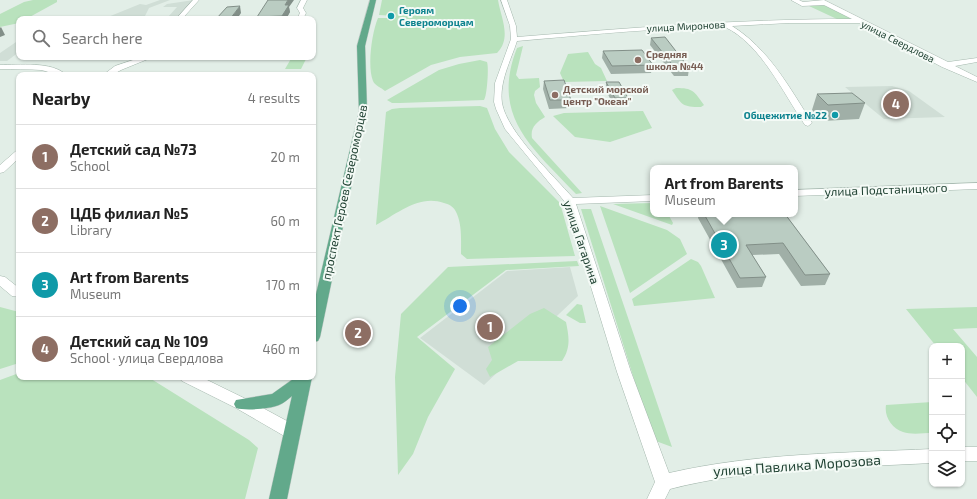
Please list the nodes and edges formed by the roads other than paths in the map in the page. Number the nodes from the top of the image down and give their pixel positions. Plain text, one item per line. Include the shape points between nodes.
1 (196, 0) edge
2 (304, 0) edge
3 (373, 0) edge
4 (504, 0) edge
5 (794, 0) edge
6 (822, 1) edge
7 (182, 16) edge
8 (302, 16) edge
9 (859, 21) junction
10 (725, 24) junction
11 (514, 39) junction
12 (141, 60) edge
13 (977, 60) edge
14 (945, 65) junction
15 (1, 67) edge
16 (59, 72) edge
17 (112, 72) edge
18 (977, 80) edge
19 (808, 123) dead end
20 (16, 156) edge
21 (0, 170) edge
22 (977, 186) edge
23 (798, 193) edge
24 (650, 198) edge
25 (570, 201) junction
26 (0, 280) edge
27 (16, 292) edge
28 (0, 293) edge
29 (16, 293) edge
30 (316, 323) edge
31 (193, 380) edge
32 (302, 380) edge
33 (303, 380) edge
34 (242, 404) junction
35 (292, 432) junction
36 (965, 454) edge
37 (977, 454) edge
38 (929, 456) edge
39 (664, 482) junction
40 (278, 499) edge
41 (656, 499) edge

1 - 7 street
2 - 8 street via 300,8
3 - 30 main road, проспект Героев Североморцев via 361,46 363,111
4 - 11 street, улица Гагарина via 513,26
5 - 6 street via 802,4
6 - 9 street, улица Свердлова
9 - 10 street, улица Миронова
9 - 14 street, улица Свердлова
10 - 11 street, улица Миронова
10 - 19 street via 734,28 755,47
11 - 25 street, улица Гагарина via 499,83 500,109 508,127
12 - 17 street
13 - 14 street
14 - 18 street, улица Свердлова
15 - 16 street via 48,69
20 - 21 street
22 - 23 street, улица Подстаницкого
24 - 25 street
25 - 39 street, улица Гагарина via 624,372
26 - 27 street
28 - 29 street
31 - 34 street
32 - 34 main road via 276,400
33 - 35 main road
34 - 35 street
35 - 40 main road
36 - 37 street
38 - 39 street, улица Павлика Морозова via 744,467 689,475
39 - 41 street

